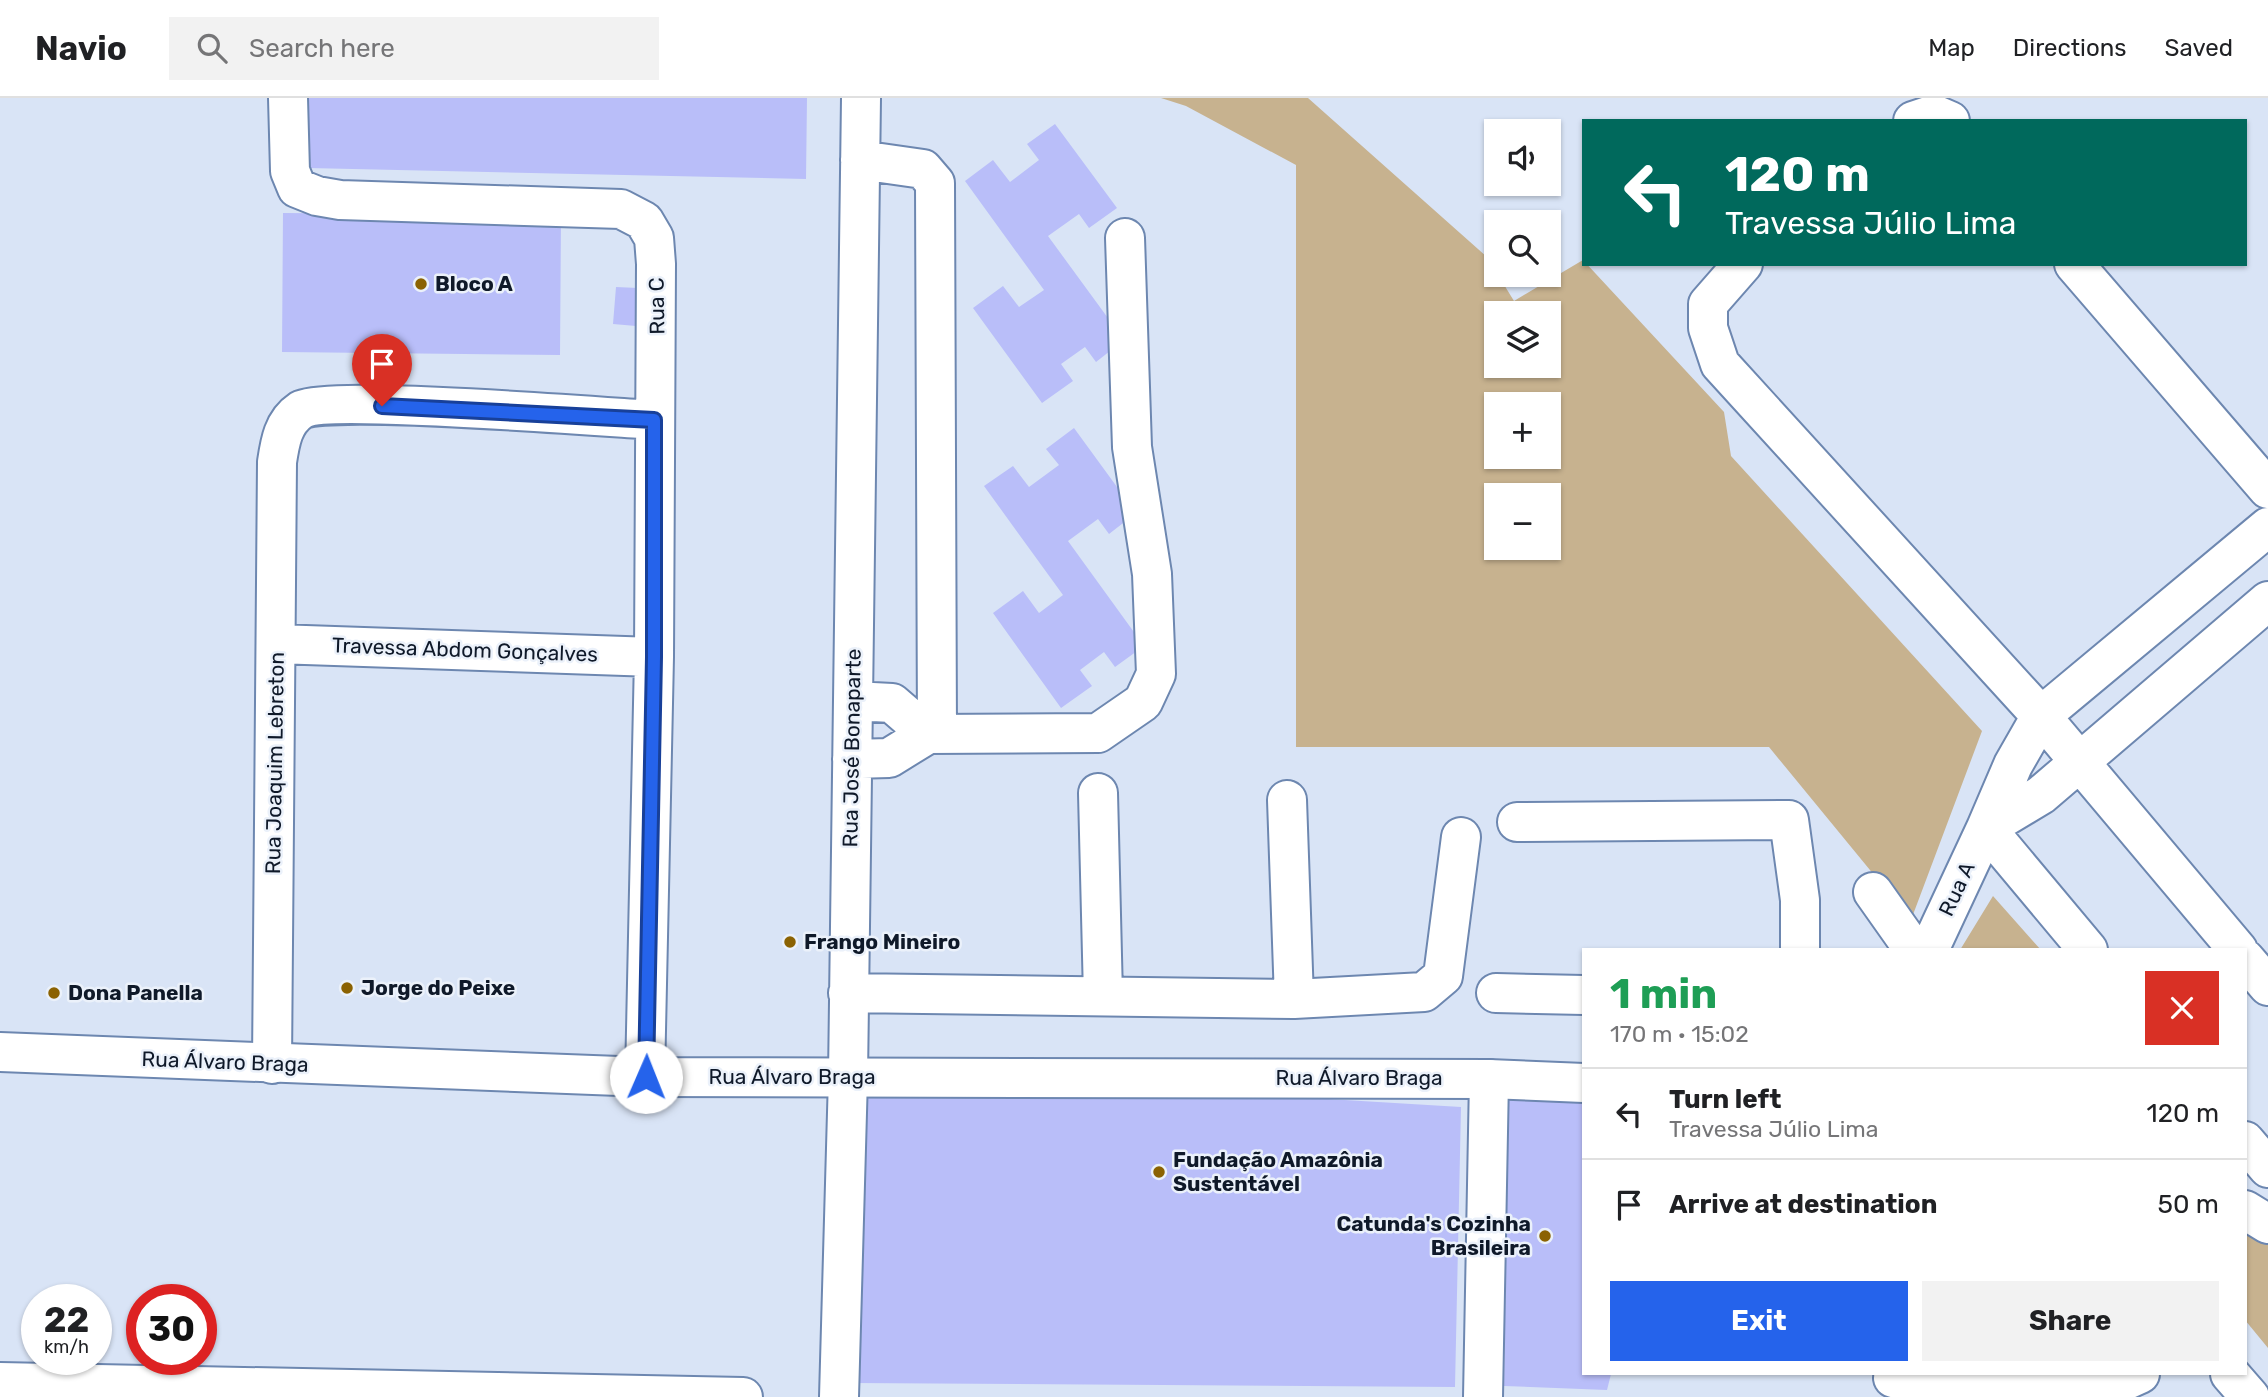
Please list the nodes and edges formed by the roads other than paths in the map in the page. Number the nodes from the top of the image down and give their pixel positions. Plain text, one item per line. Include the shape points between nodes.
1 (288, 98) edge
2 (861, 98) edge
3 (1919, 119) edge
4 (1945, 119) edge
5 (860, 160) junction
6 (1125, 238) dead end
7 (1741, 266) edge
8 (2076, 266) edge
9 (654, 420) junction
10 (2268, 489) edge
11 (2268, 527) edge
12 (2268, 601) edge
13 (276, 644) junction
14 (654, 657) junction
15 (853, 701) junction
16 (2041, 716) junction
17 (932, 734) junction
18 (852, 759) junction
19 (2079, 760) junction
20 (1098, 793) dead end
21 (1287, 800) dead end
22 (1517, 822) dead end
23 (1986, 828) junction
24 (1461, 838) dead end
25 (1874, 892) dead end
26 (1800, 948) edge
27 (1913, 948) edge
28 (1929, 948) edge
29 (2086, 948) edge
30 (2236, 948) edge
31 (2247, 961) edge
32 (2268, 986) edge
33 (848, 993) junction
34 (1496, 993) dead end
35 (1582, 995) edge
36 (1103, 996) junction
37 (1294, 999) junction
38 (0, 1052) edge
39 (272, 1064) junction
40 (646, 1077) junction
41 (848, 1077) junction
42 (1489, 1079) junction
43 (1582, 1083) edge
44 (2247, 1143) edge
45 (2268, 1168) edge
46 (2247, 1211) edge
47 (2268, 1224) edge
48 (2139, 1375) edge
49 (2231, 1375) edge
50 (1893, 1378) dead end
51 (0, 1382) edge
52 (100, 1391) edge
53 (743, 1397) edge
54 (839, 1397) edge
55 (1483, 1397) edge
56 (2250, 1397) edge

1 - 9 street, Rua C via 290,171 298,188 317,196 621,209 644,221 654,238
2 - 5 street, Rua José Bonaparte
3 - 4 street via 1934,114
5 - 15 street, Rua José Bonaparte
5 - 17 street via 923,169 935,183
6 - 17 street via 1132,447 1153,575 1156,674 1143,702 1098,733
7 - 16 street via 1707,304 1708,328 1720,364
8 - 10 street
9 - 13 street, Rua Joaquim Lebreton via 355,405 303,408 289,420 277,462
9 - 14 street, Rua C
11 - 16 street
12 - 19 street
13 - 14 street, Travessa Abdom Gonçalves
13 - 39 street, Rua Joaquim Lebreton
14 - 40 street, Rua C
15 - 17 street via 892,703
15 - 18 street, Rua José Bonaparte
16 - 19 street
16 - 23 street, Rua A via 2013,765
17 - 18 street via 890,758
18 - 33 street, Rua José Bonaparte
19 - 23 street via 2041,795
19 - 30 street
20 - 36 street
21 - 37 street
22 - 26 street via 1789,820 1800,900
23 - 28 street, Rua A
23 - 29 street
24 - 37 street via 1443,976 1424,992
25 - 27 street
31 - 32 street
33 - 36 street
33 - 41 street, Rua José Bonaparte
34 - 35 street
36 - 37 street
38 - 39 street, Rua Álvaro Braga
39 - 40 street, Rua Álvaro Braga
40 - 41 street, Rua Álvaro Braga
41 - 42 street, Rua Álvaro Braga
41 - 54 street, Rua José Bonaparte
42 - 43 street, Rua Álvaro Braga
42 - 55 street
44 - 45 street
46 - 47 street
48 - 50 street via 2120,1383 1908,1382
49 - 56 street
51 - 52 street
52 - 53 street

